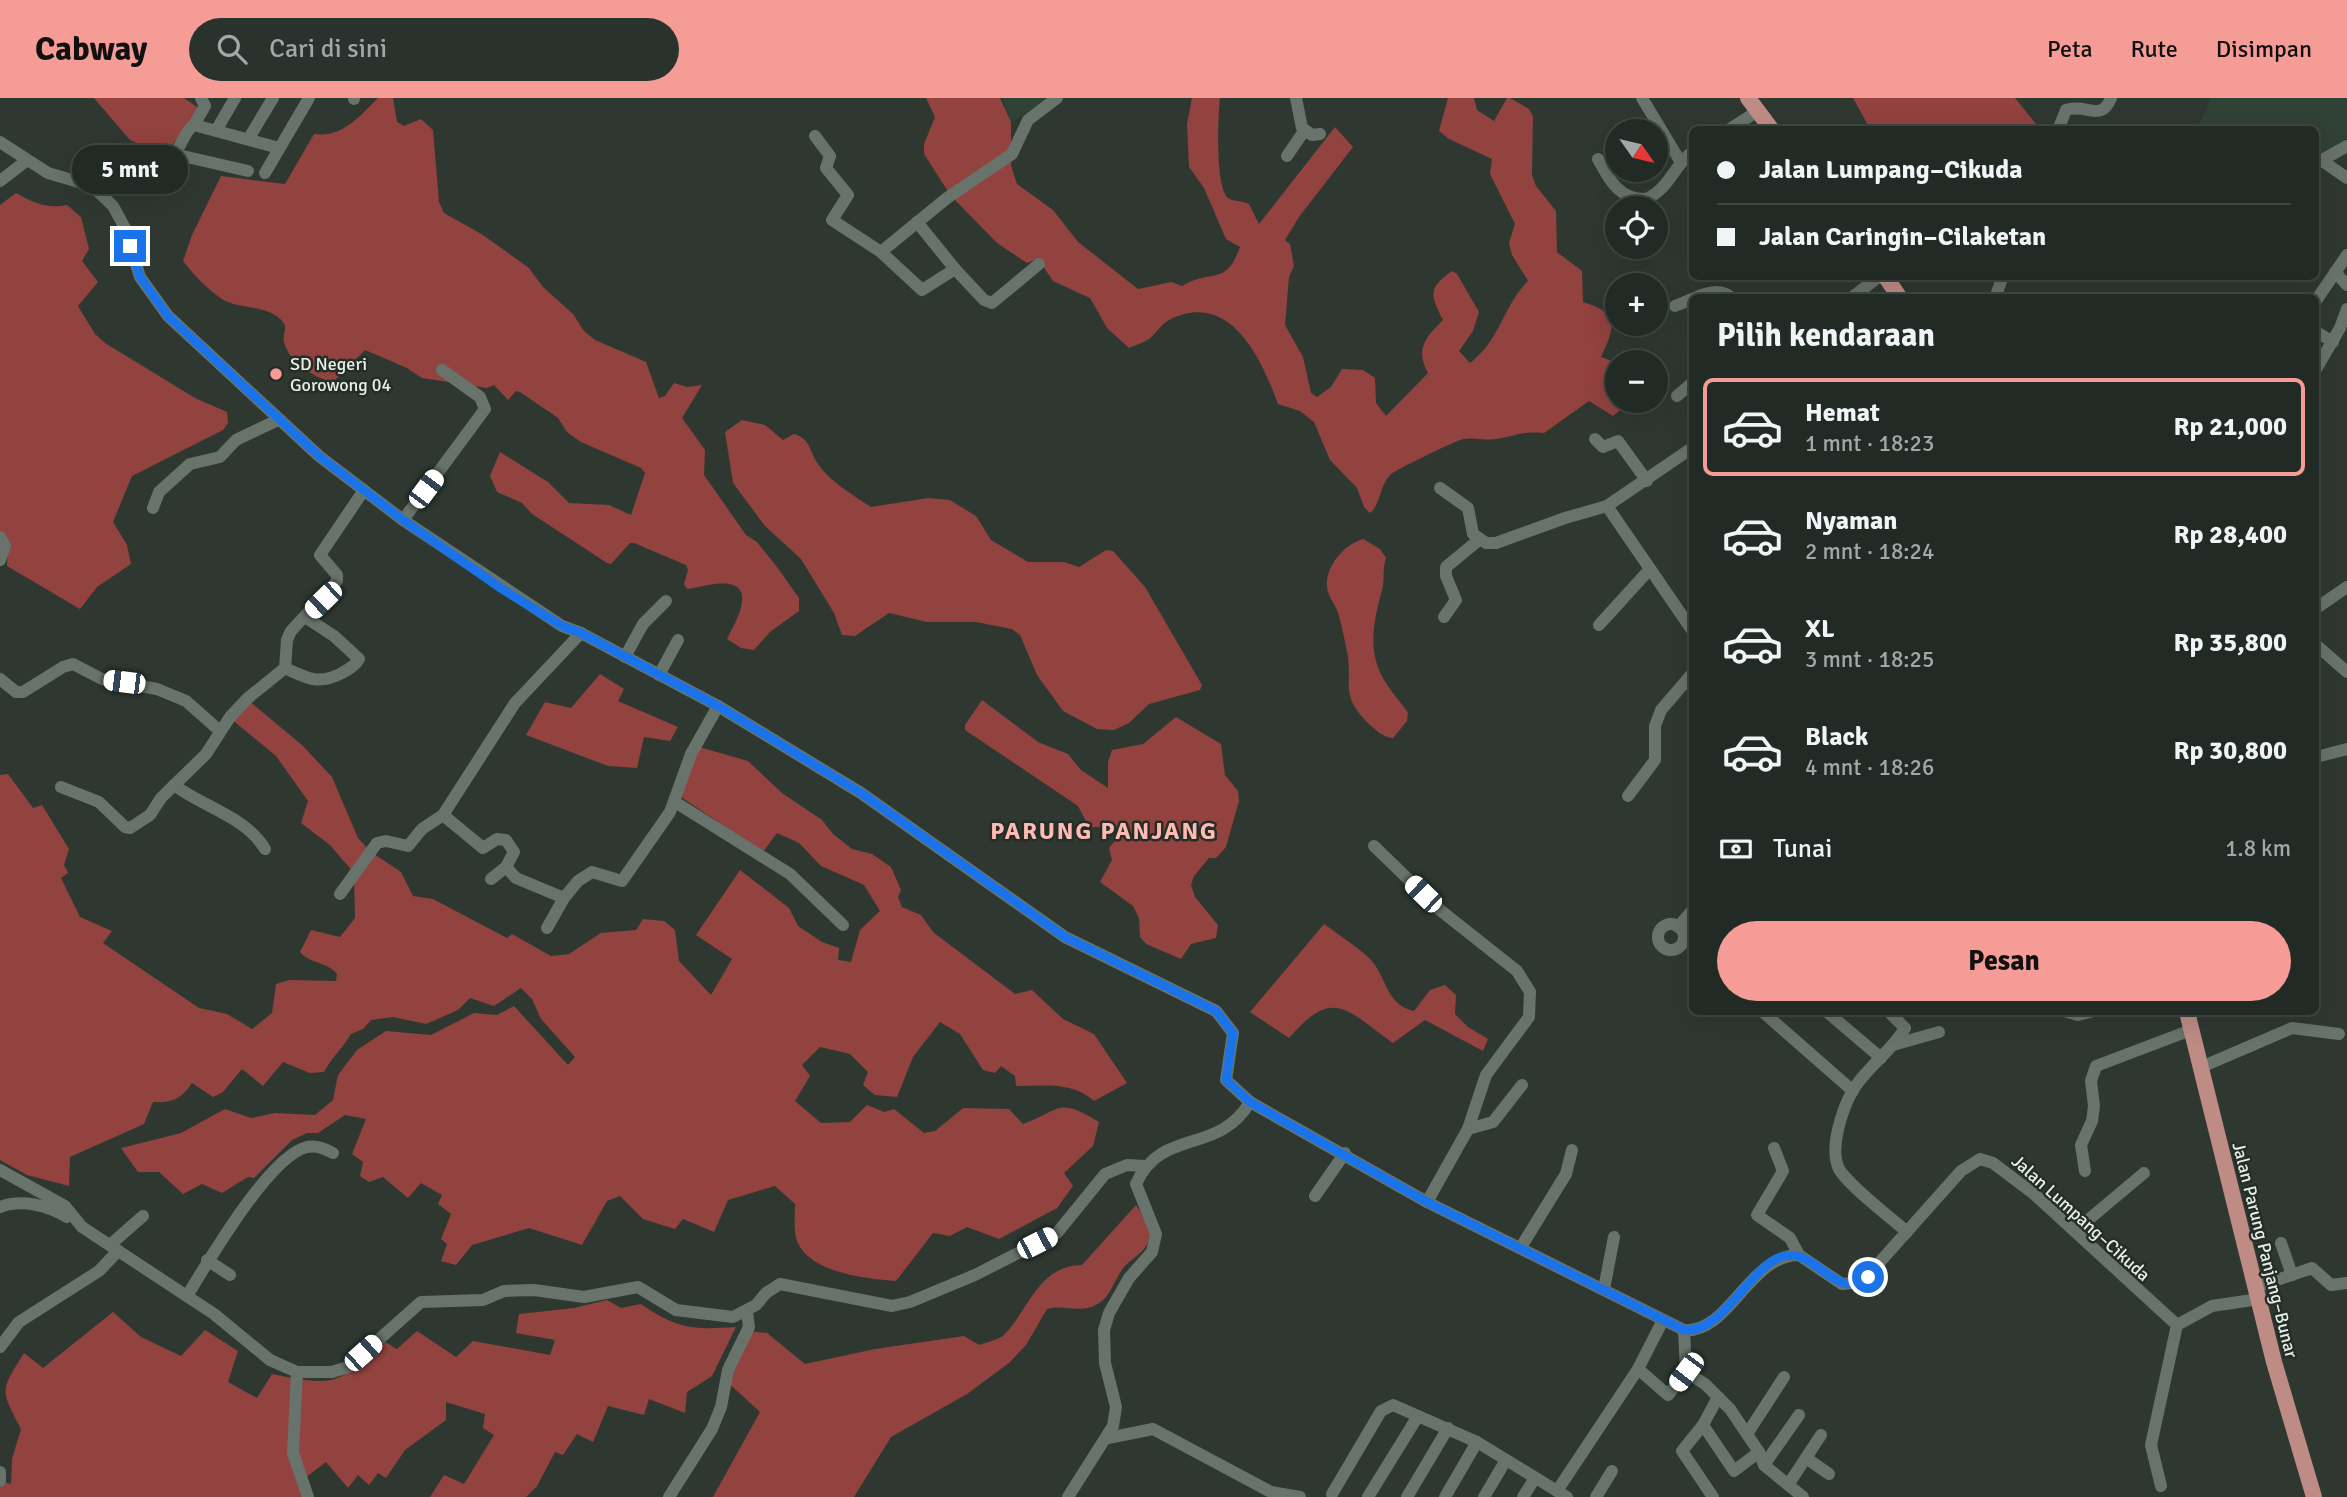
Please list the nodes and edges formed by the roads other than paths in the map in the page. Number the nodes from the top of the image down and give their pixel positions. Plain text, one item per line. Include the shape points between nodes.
1 (201, 98) edge
2 (235, 98) edge
3 (273, 98) edge
4 (309, 98) edge
5 (1057, 98) edge
6 (1296, 98) edge
7 (1642, 98) edge
8 (2110, 98) edge
9 (2074, 103) edge
10 (1753, 105) edge
11 (194, 124) junction
12 (1732, 126) edge
13 (1769, 126) edge
14 (2060, 126) edge
15 (217, 129) junction
16 (1304, 131) junction
17 (1320, 134) dead end
18 (815, 136) dead end
19 (249, 138) junction
20 (0, 142) edge
21 (2347, 146) edge
22 (279, 148) junction
23 (174, 154) junction
24 (1689, 154) edge
25 (1287, 156) dead end
26 (1598, 159) dead end
27 (26, 161) junction
28 (2319, 161) edge
29 (1680, 162) junction
30 (2319, 163) edge
31 (248, 172) dead end
32 (265, 173) dead end
33 (2347, 178) edge
34 (0, 181) edge
35 (94, 182) dead end
36 (917, 222) junction
37 (881, 252) junction
38 (2347, 255) edge
39 (1039, 264) dead end
40 (956, 269) junction
41 (2335, 272) junction
42 (1876, 280) edge
43 (1885, 280) edge
44 (2347, 285) edge
45 (1703, 294) edge
46 (1725, 294) edge
47 (1857, 294) edge
48 (1897, 294) edge
49 (2319, 296) edge
50 (1689, 300) edge
51 (1675, 306) dead end
52 (2347, 309) edge
53 (2319, 333) edge
54 (2333, 342) junction
55 (2319, 365) edge
56 (442, 370) dead end
57 (1689, 386) edge
58 (1677, 396) dead end
59 (278, 420) junction
60 (1595, 439) dead end
61 (1689, 450) edge
62 (1647, 481) junction
63 (1440, 488) dead end
64 (364, 490) junction
65 (1607, 506) junction
66 (153, 508) dead end
67 (403, 520) junction
68 (0, 537) edge
69 (1480, 539) junction
70 (0, 560) edge
71 (1650, 569) junction
72 (2347, 587) edge
73 (666, 601) dead end
74 (2319, 606) edge
75 (1444, 617) dead end
76 (305, 618) junction
77 (1599, 625) dead end
78 (1689, 626) edge
79 (581, 633) junction
80 (678, 640) dead end
81 (2319, 648) edge
82 (625, 657) junction
83 (285, 668) junction
84 (2347, 672) edge
85 (659, 675) junction
86 (1689, 677) edge
87 (0, 679) edge
88 (718, 706) junction
89 (220, 731) junction
90 (2347, 749) edge
91 (2319, 755) edge
92 (174, 785) junction
93 (61, 787) dead end
94 (1628, 796) dead end
95 (675, 802) junction
96 (443, 815) junction
97 (1374, 846) dead end
98 (265, 849) dead end
99 (506, 867) junction
100 (491, 879) dead end
101 (340, 894) dead end
102 (564, 898) junction
103 (1689, 914) edge
104 (843, 925) dead end
105 (1678, 927) junction
106 (547, 928) dead end
107 (1688, 946) edge
108 (1766, 1015) edge
109 (1831, 1015) edge
110 (1892, 1015) edge
111 (2188, 1015) edge
112 (2190, 1030) junction
113 (1939, 1032) dead end
114 (2339, 1034) dead end
115 (1893, 1045) junction
116 (1881, 1058) junction
117 (2199, 1068) junction
118 (1522, 1085) dead end
119 (1853, 1091) junction
120 (1250, 1102) junction
121 (1468, 1129) junction
122 (1774, 1148) dead end
123 (1572, 1150) dead end
124 (333, 1153) dead end
125 (1345, 1153) junction
126 (1144, 1166) junction
127 (0, 1170) edge
128 (2085, 1171) dead end
129 (2144, 1173) dead end
130 (1315, 1196) dead end
131 (1427, 1202) junction
132 (0, 1207) edge
133 (143, 1216) dead end
134 (82, 1227) junction
135 (2075, 1231) junction
136 (1906, 1232) junction
137 (1614, 1237) dead end
138 (2281, 1243) dead end
139 (1521, 1247) junction
140 (114, 1248) junction
141 (1799, 1255) junction
142 (208, 1259) junction
143 (230, 1275) dead end
144 (2292, 1275) junction
145 (2347, 1283) edge
146 (1604, 1289) junction
147 (2257, 1293) junction
148 (187, 1296) junction
149 (747, 1312) junction
150 (1662, 1322) junction
151 (2177, 1325) junction
152 (1684, 1330) junction
153 (0, 1347) edge
154 (1638, 1369) junction
155 (297, 1372) junction
156 (1686, 1372) junction
157 (1784, 1377) dead end
158 (1718, 1397) junction
159 (1798, 1415) dead end
160 (1418, 1416) junction
161 (1703, 1425) junction
162 (1448, 1428) junction
163 (1746, 1434) junction
164 (1821, 1435) dead end
165 (1108, 1438) junction
166 (1477, 1442) junction
167 (1759, 1452) junction
168 (1806, 1458) junction
169 (1506, 1460) junction
170 (1764, 1465) junction
171 (1612, 1471) dead end
172 (0, 1472) edge
173 (1829, 1474) dead end
174 (1535, 1478) junction
175 (0, 1481) edge
176 (1788, 1485) junction
177 (2161, 1486) dead end
178 (1332, 1494) dead end
179 (1562, 1495) edge
180 (308, 1497) edge
181 (668, 1497) edge
182 (1068, 1497) edge
183 (1300, 1497) edge
184 (1368, 1497) edge
185 (1407, 1497) edge
186 (1445, 1497) edge
187 (1484, 1497) edge
188 (1523, 1497) edge
189 (1595, 1497) edge
190 (1713, 1497) edge
191 (1803, 1497) edge
192 (2314, 1497) edge

1 - 11 street via 205,106
2 - 15 street
3 - 19 street
4 - 22 street
5 - 36 street via 1028,120 1012,155
6 - 16 street
7 - 29 street
8 - 9 street via 2102,111
9 - 14 street
10 - 12 street
10 - 13 main road
11 - 15 street
11 - 23 street
15 - 19 street
16 - 17 street
16 - 25 street
18 - 37 street via 830,156 826,167 848,195 832,220
19 - 22 street
20 - 27 street
21 - 28 street
22 - 32 street
23 - 31 street
23 - 35 street
24 - 29 street
26 - 29 street via 1613,185 1638,200 1661,190
27 - 34 street
27 - 59 street via 92,186 113,206 140,277 168,316
30 - 33 street
36 - 37 street
36 - 40 street
37 - 40 street via 925,290
38 - 41 street
39 - 40 street via 992,303
41 - 44 street
41 - 49 street
42 - 47 street
43 - 48 main road
45 - 46 street
50 - 51 street
52 - 54 street
53 - 54 street
54 - 55 street
56 - 67 street via 480,397 485,409
57 - 58 street
59 - 64 street
59 - 66 street via 236,440 220,457 190,464 159,492
60 - 62 street via 1603,447 1618,441
61 - 62 street
62 - 65 street
63 - 69 street via 1468,508 1470,526
64 - 67 street
64 - 76 street via 320,555 337,575 337,582
65 - 69 street via 1496,543
65 - 71 street
67 - 79 street via 502,589
68 - 70 street via 5,546
69 - 75 street via 1446,567 1456,600
71 - 77 street
71 - 78 street
72 - 74 street
73 - 82 street via 643,624
76 - 83 street via 287,640
76 - 83 street via 359,659 325,681 314,682
79 - 82 street
79 - 96 street via 515,704
80 - 85 street
81 - 84 street
82 - 85 street
83 - 89 street via 248,698
85 - 88 street
86 - 94 street via 1661,710 1655,726 1655,760
87 - 89 street via 23,692 73,664 102,679 157,689 186,701
88 - 95 street via 691,754
88 - 120 street via 900,819 1065,937 1216,1011 1233,1033 1226,1080
89 - 92 street via 206,754
90 - 91 street
92 - 93 street via 150,815 131,828 115,820 99,802
92 - 98 street via 194,800 219,809 259,839
95 - 102 street via 622,881 592,872
95 - 104 street via 790,874
96 - 99 street via 483,848 497,839 506,840 514,852
96 - 101 street via 408,846 386,841 377,844
97 - 121 street via 1440,910 1517,971 1530,992 1529,1017 1486,1075
99 - 100 street
99 - 102 street via 516,878
102 - 106 street
103 - 105 street
105 - 107 street
105 - 107 street via 1663,927 1658,943 1673,950
108 - 119 street
109 - 116 street
110 - 115 street via 1905,1028
111 - 112 main road, Jalan Parung Panjang–Bunar
112 - 117 main road, Jalan Parung Panjang–Bunar
112 - 128 street via 2096,1066 2091,1081 2092,1121 2081,1145
113 - 115 street
114 - 117 street via 2292,1028
115 - 116 street
116 - 119 street
117 - 147 main road, Jalan Parung Panjang–Bunar
118 - 121 street via 1493,1122
119 - 136 street via 1839,1132 1836,1153 1840,1169
120 - 125 street
120 - 126 street via 1236,1123 1161,1153
121 - 131 street
122 - 141 street via 1783,1171 1757,1215 1790,1238
123 - 139 street via 1566,1174
124 - 142 street via 306,1147 288,1158
125 - 130 street
125 - 131 street
126 - 149 street via 1127,1165 1105,1174 1058,1233 910,1302 892,1306 779,1284
126 - 165 street via 1136,1184 1156,1234 1152,1252 1129,1278 1104,1330 1105,1363 1116,1407
127 - 134 street via 65,1206
129 - 135 street
131 - 139 street
132 - 134 street via 27,1203 55,1210
133 - 140 street
134 - 140 street
135 - 136 street, Jalan Lumpang–Cikuda via 2034,1194 1993,1163 1980,1159 1961,1171
135 - 151 street, Jalan Lumpang–Cikuda
136 - 141 street, Jalan Lumpang–Cikuda via 1868,1277 1850,1285 1830,1278
137 - 146 street
138 - 144 street
139 - 146 street
140 - 148 street
140 - 153 street via 99,1271 19,1322
141 - 152 street via 1778,1258 1707,1325
142 - 143 street
142 - 148 street
144 - 145 street via 2314,1268 2331,1285
144 - 147 street
146 - 150 street
147 - 151 street via 2212,1306
147 - 192 main road, Jalan Parung Panjang–Bunar
148 - 155 street via 270,1360
149 - 155 street via 723,1317 684,1312 638,1287 584,1297 534,1290 504,1291 483,1300 428,1301 414,1306 348,1367
149 - 181 street via 749,1327 728,1370 712,1429
150 - 152 street
150 - 154 street
151 - 177 street via 2151,1445
152 - 156 street
154 - 156 street via 1668,1395
154 - 179 street
155 - 180 street via 293,1453
156 - 158 street
157 - 163 street
158 - 161 street
158 - 163 street
159 - 170 street
160 - 162 street
160 - 178 street via 1394,1405 1381,1411
160 - 184 street
161 - 167 street via 1734,1471
161 - 190 street via 1682,1451
162 - 166 street
162 - 185 street
163 - 167 street
164 - 168 street
165 - 182 street
165 - 183 street via 1153,1429 1271,1492
166 - 169 street
166 - 186 street
167 - 170 street
168 - 173 street
168 - 176 street
169 - 174 street
169 - 187 street
170 - 176 street
171 - 189 street
172 - 175 street
174 - 179 street
174 - 188 street
176 - 191 street

